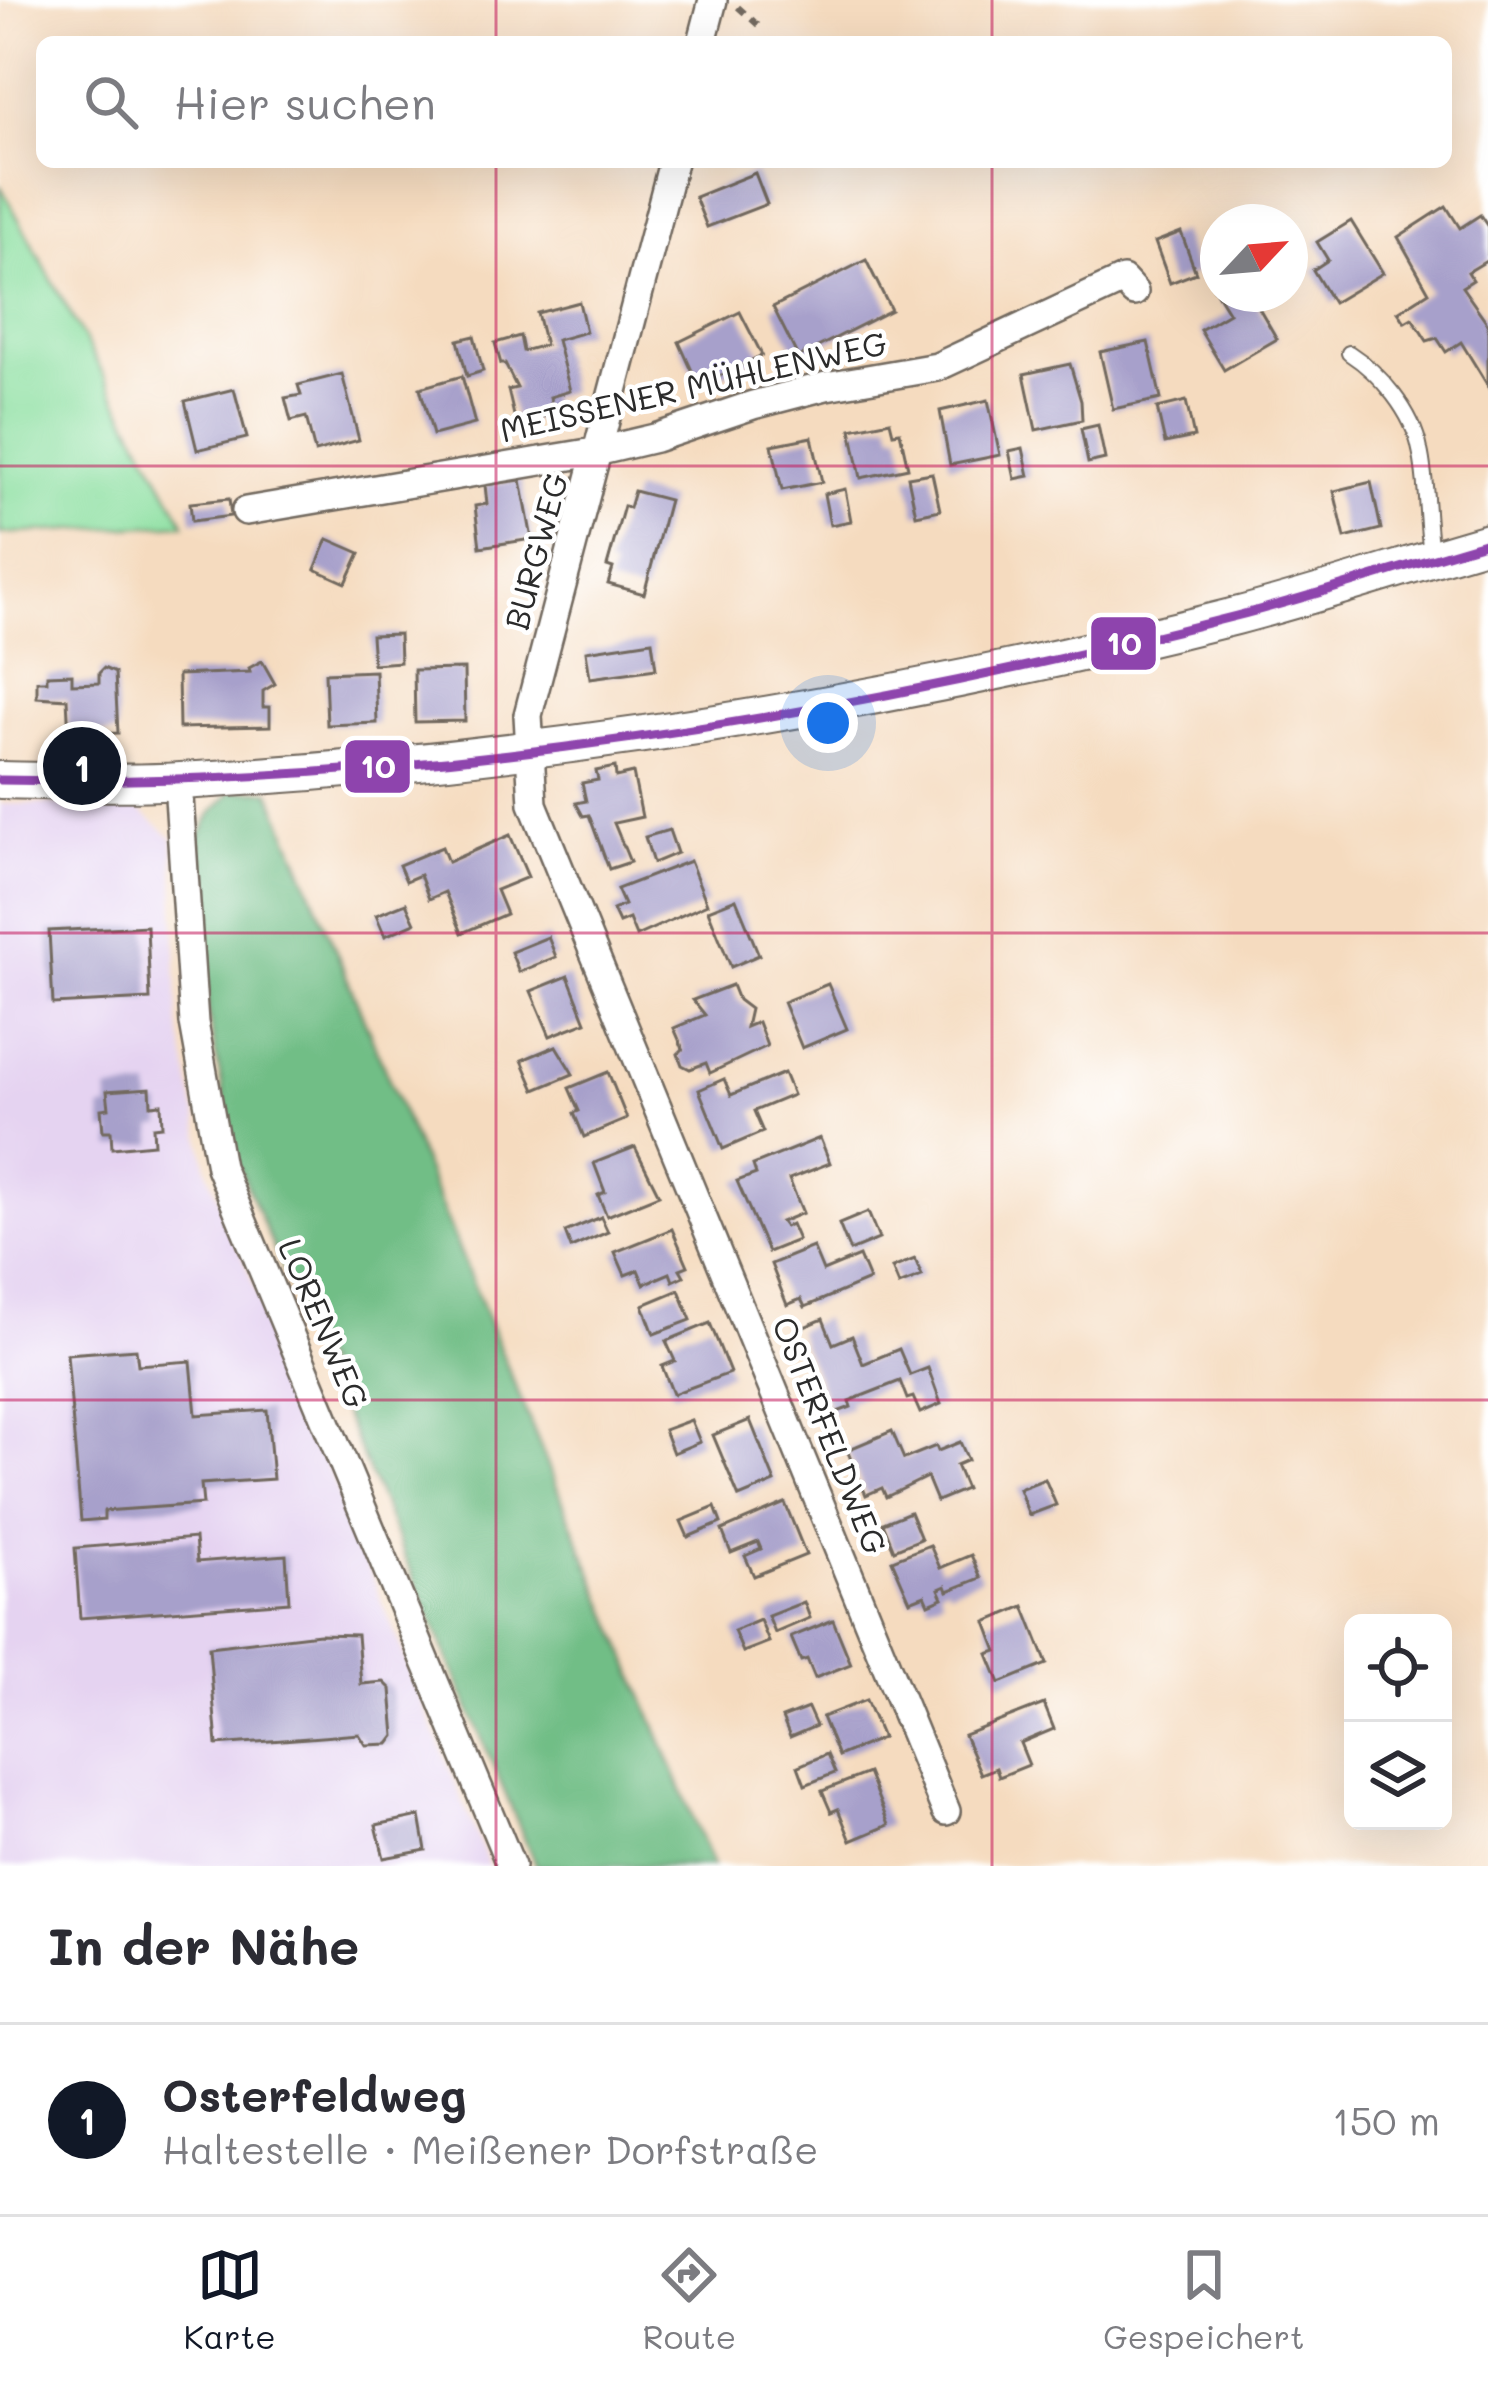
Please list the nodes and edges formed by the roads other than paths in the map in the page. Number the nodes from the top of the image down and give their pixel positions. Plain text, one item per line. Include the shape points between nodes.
1 (712, 0) edge
2 (703, 36) edge
3 (671, 168) edge
4 (1134, 292) dead end
5 (1348, 353) dead end
6 (600, 451) junction
7 (246, 511) dead end
8 (1488, 542) edge
9 (1431, 559) junction
10 (530, 749) junction
11 (0, 780) edge
12 (178, 782) junction
13 (946, 1811) dead end
14 (512, 1866) edge

1 - 2 street
3 - 6 street, BURGWEG
4 - 6 street, MEISSENER MÜHLENWEG via 1128,282 1114,283 937,368 826,386
5 - 9 lane via 1372,368 1420,448
6 - 7 street, MEISSENER MÜHLENWEG
6 - 10 street, BURGWEG via 528,715
8 - 9 street
9 - 10 street via 1237,615 864,698
10 - 12 street
10 - 13 street, OSTERFELDWEG via 533,804
11 - 12 street
12 - 14 street, LORENWEG via 194,1023 220,1167

